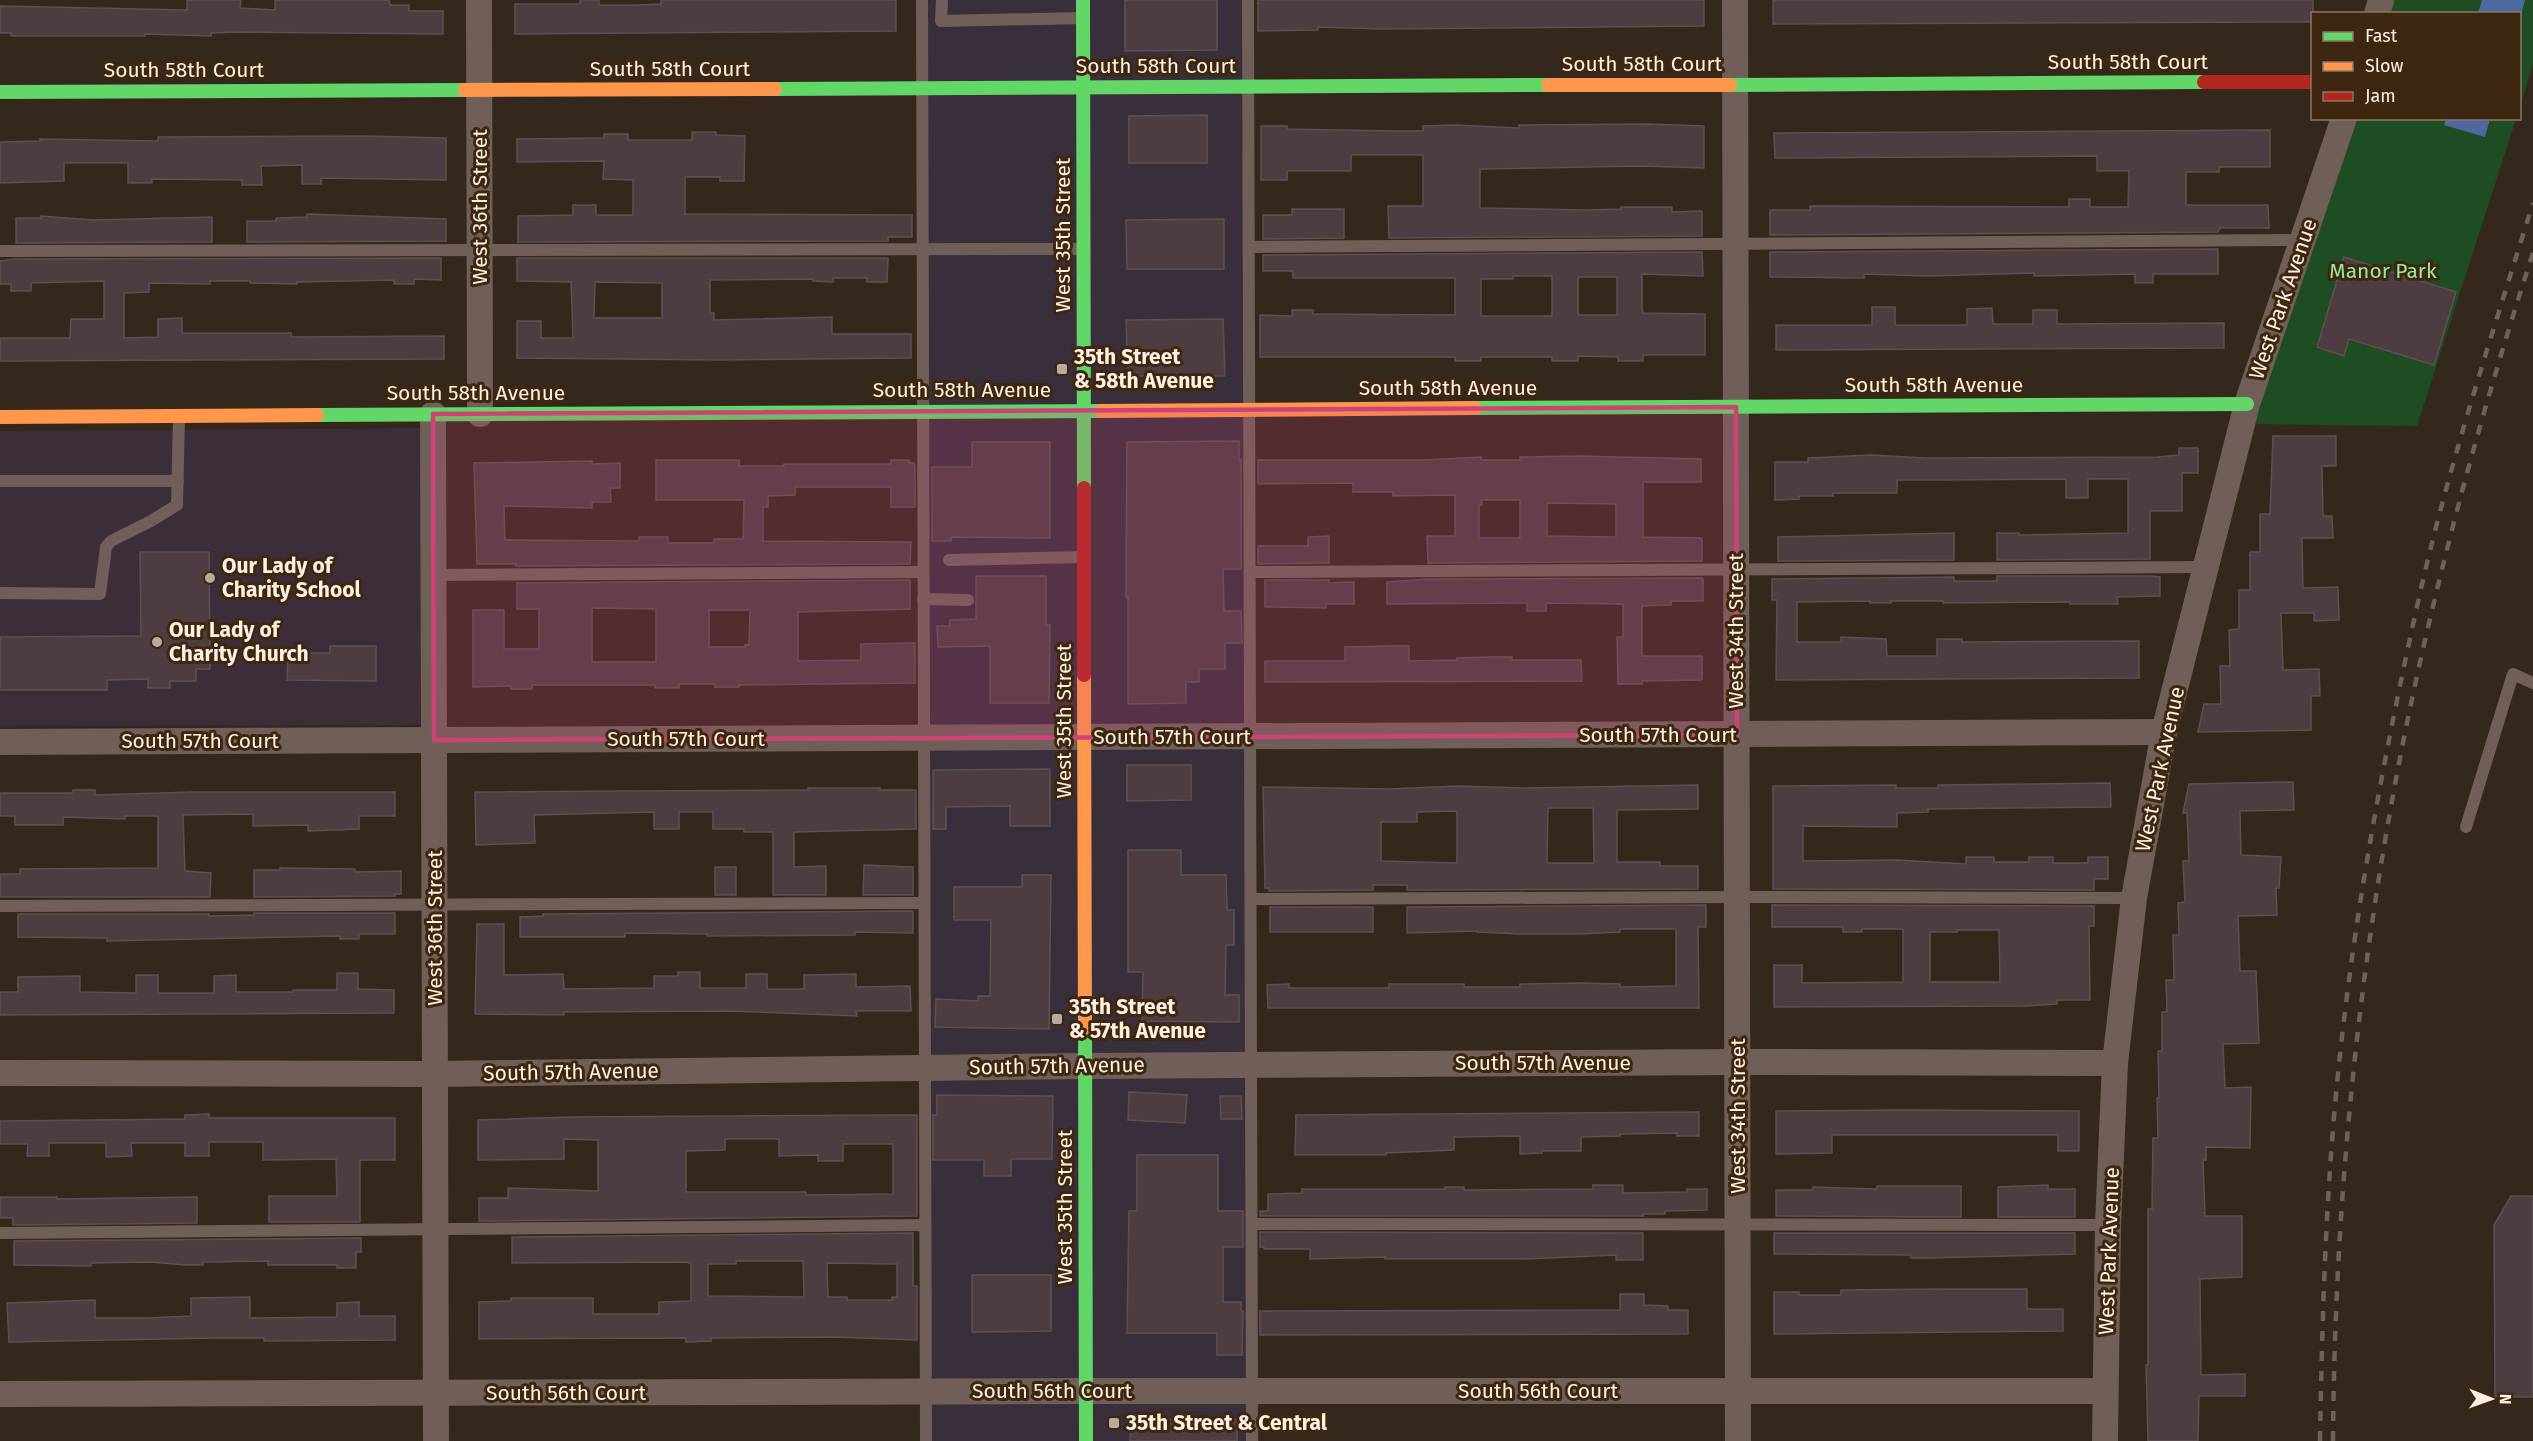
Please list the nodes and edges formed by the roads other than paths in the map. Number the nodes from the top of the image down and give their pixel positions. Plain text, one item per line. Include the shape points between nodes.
1 (479, 0) edge
2 (922, 0) edge
3 (942, 0) edge
4 (1083, 0) edge
5 (1248, 0) edge
6 (1735, 0) edge
7 (1083, 18) junction
8 (2311, 82) edge
9 (1735, 84) junction
10 (1084, 87) junction
11 (1248, 87) junction
12 (922, 88) junction
13 (479, 90) junction
14 (0, 92) edge
15 (2343, 120) edge
16 (2302, 240) junction
17 (1735, 243) junction
18 (1249, 247) junction
19 (922, 249) junction
20 (1084, 249) junction
21 (0, 251) edge
22 (480, 251) junction
23 (2247, 404) junction
24 (1736, 407) junction
25 (1249, 410) junction
26 (923, 411) junction
27 (1084, 411) junction
28 (433, 414) junction
29 (480, 414) junction
30 (179, 416) junction
31 (0, 417) edge
32 (0, 481) edge
33 (178, 481) junction
34 (1084, 557) junction
35 (949, 560) dead end
36 (2207, 567) junction
37 (1736, 570) junction
38 (923, 572) junction
39 (1250, 572) junction
40 (433, 575) junction
41 (0, 593) edge
42 (923, 599) junction
43 (968, 600) dead end
44 (2533, 683) edge
45 (2164, 732) junction
46 (1737, 735) junction
47 (1085, 737) junction
48 (1250, 737) junction
49 (924, 738) junction
50 (434, 740) junction
51 (0, 742) edge
52 (2466, 827) dead end
53 (1737, 897) junction
54 (2134, 898) junction
55 (1251, 899) junction
56 (924, 903) junction
57 (434, 904) junction
58 (0, 906) edge
59 (1737, 1062) junction
60 (2115, 1063) junction
61 (1251, 1065) junction
62 (1085, 1066) junction
63 (925, 1068) junction
64 (0, 1073) edge
65 (435, 1074) junction
66 (1252, 1224) junction
67 (925, 1225) junction
68 (1738, 1225) junction
69 (2108, 1225) junction
70 (436, 1230) junction
71 (0, 1233) edge
72 (1738, 1390) junction
73 (1086, 1391) junction
74 (1252, 1391) junction
75 (2105, 1391) junction
76 (926, 1392) junction
77 (0, 1394) edge
78 (436, 1394) junction
79 (436, 1441) edge
80 (926, 1441) edge
81 (1086, 1441) edge
82 (1252, 1441) edge
83 (1738, 1441) edge
84 (2105, 1441) edge

1 - 13 street, West 36th Street
2 - 12 lane
3 - 7 lane via 941,21
4 - 7 street, West 35th Street
5 - 11 lane
6 - 9 street, West 34th Street
7 - 10 street, West 35th Street
8 - 9 street, South 58th Court
9 - 11 street, South 58th Court
9 - 17 street, West 34th Street
10 - 11 street, South 58th Court
10 - 12 street, South 58th Court
10 - 20 street, West 35th Street
11 - 18 lane
12 - 13 street, South 58th Court
12 - 19 lane
13 - 14 street, South 58th Court
13 - 22 street, West 36th Street
15 - 16 street, West Park Avenue
16 - 17 lane
16 - 23 street, West Park Avenue
17 - 18 lane
17 - 24 street, West 34th Street
18 - 25 lane
19 - 20 lane
19 - 22 lane
19 - 26 lane
20 - 27 street, West 35th Street
21 - 22 lane
22 - 29 street, West 36th Street
23 - 24 street, South 58th Avenue
23 - 36 street, West Park Avenue
24 - 25 street, South 58th Avenue
24 - 37 street, West 34th Street
25 - 27 street, South 58th Avenue
25 - 39 lane
26 - 27 street, South 58th Avenue
26 - 29 street, South 58th Avenue
26 - 38 lane
27 - 34 street, West 35th Street
28 - 29 street, South 58th Avenue
28 - 30 street, South 58th Avenue
28 - 40 street, West 36th Street
30 - 31 street, South 58th Avenue
30 - 33 lane
32 - 33 lane
33 - 41 lane via 177,505 106,547 100,594
34 - 35 lane
34 - 47 street, West 35th Street
36 - 37 lane
36 - 45 street, West Park Avenue
37 - 39 lane
37 - 46 street, West 34th Street
38 - 40 lane
38 - 42 lane
39 - 48 lane
40 - 50 street, West 36th Street
42 - 43 lane
42 - 49 lane
44 - 52 lane via 2513,674
45 - 46 street, South 57th Court
45 - 54 street, West Park Avenue
46 - 48 street, South 57th Court
46 - 53 street, West 34th Street
47 - 48 street, South 57th Court
47 - 49 street, South 57th Court
47 - 62 street, West 35th Street
48 - 55 lane
49 - 50 street, South 57th Court
49 - 56 lane
50 - 51 street, South 57th Court
50 - 57 street, West 36th Street
53 - 54 lane
53 - 55 lane
53 - 59 street, West 34th Street
54 - 60 street, West Park Avenue
55 - 61 lane
56 - 57 lane
56 - 63 lane
57 - 58 lane
57 - 65 street, West 36th Street
59 - 60 street, South 57th Avenue
59 - 61 street, South 57th Avenue
59 - 68 street, West 34th Street
60 - 69 street, West Park Avenue
61 - 62 street, South 57th Avenue
61 - 66 lane
62 - 63 street, South 57th Avenue
62 - 73 street, West 35th Street
63 - 65 street, South 57th Avenue
63 - 67 lane
64 - 65 street, South 57th Avenue
65 - 70 street, West 36th Street
66 - 68 lane
66 - 74 lane
67 - 70 lane
67 - 76 lane
68 - 69 lane
68 - 72 street, West 34th Street
69 - 75 street, West Park Avenue
70 - 71 lane
70 - 78 street, West 36th Street
72 - 74 street, South 56th Court
72 - 75 street, South 56th Court
72 - 83 street, West 34th Street
73 - 74 street, South 56th Court
73 - 76 street, South 56th Court
73 - 81 street, West 35th Street
74 - 82 lane
75 - 84 street, West Park Avenue
76 - 78 street, South 56th Court
76 - 80 lane
77 - 78 street, South 56th Court
78 - 79 street, West 36th Street

